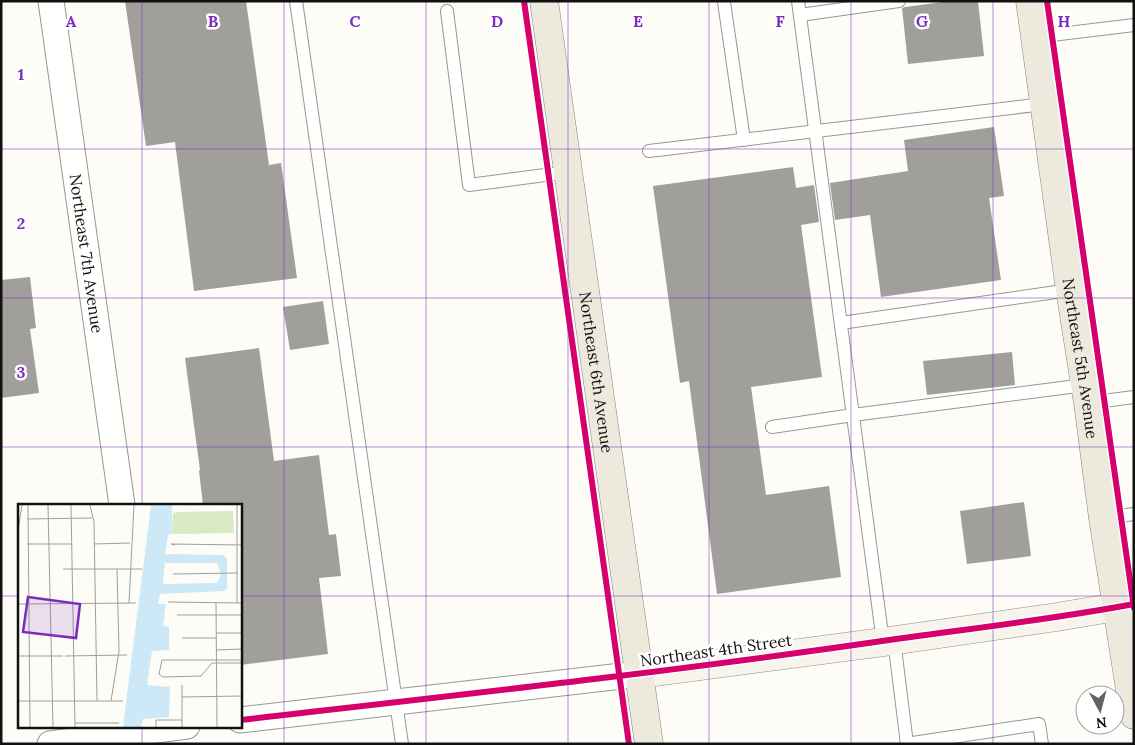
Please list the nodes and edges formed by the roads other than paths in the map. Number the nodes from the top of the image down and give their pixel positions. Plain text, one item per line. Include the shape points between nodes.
1 (51, 1) edge
2 (296, 1) edge
3 (544, 1) edge
4 (798, 1) edge
5 (899, 1) edge
6 (1030, 1) edge
7 (724, 2) edge
8 (447, 11) dead end
9 (800, 14) junction
10 (1134, 25) edge
11 (1034, 38) junction
12 (1044, 104) junction
13 (815, 131) junction
14 (744, 140) junction
15 (649, 151) dead end
16 (568, 172) junction
17 (1070, 290) junction
18 (841, 323) junction
19 (1086, 394) junction
20 (1134, 397) edge
21 (853, 415) junction
22 (772, 426) dead end
23 (122, 504) edge
24 (1134, 514) edge
25 (1103, 518) junction
26 (1125, 606) edge
27 (888, 641) junction
28 (639, 674) junction
29 (1133, 701) edge
30 (397, 702) junction
31 (241, 720) edge
32 (178, 728) edge
33 (155, 733) edge
34 (50, 744) edge
35 (402, 744) edge
36 (649, 744) edge
37 (907, 744) edge
38 (1042, 744) edge

1 - 23 street, Northeast 7th Avenue
2 - 30 lane
3 - 16 main road, Northeast 6th Avenue
4 - 9 lane
5 - 9 lane
6 - 11 main road, Northeast 5th Avenue
7 - 14 lane
8 - 16 lane via 469,186
9 - 13 lane
10 - 11 lane
11 - 12 main road, Northeast 5th Avenue
12 - 13 lane
12 - 17 main road, Northeast 5th Avenue
13 - 14 lane
13 - 18 lane
14 - 15 lane
16 - 28 main road, Northeast 6th Avenue
17 - 18 lane
17 - 19 main road, Northeast 5th Avenue
18 - 21 lane
19 - 20 lane
19 - 21 lane
19 - 25 main road, Northeast 5th Avenue
21 - 22 lane
21 - 27 lane
24 - 25 lane
25 - 26 main road, Northeast 5th Avenue
26 - 27 street, Northeast 4th Street
26 - 29 main road, Northeast 5th Avenue
27 - 28 street, Northeast 4th Street
27 - 37 lane
28 - 30 street, Northeast 4th Street
28 - 36 main road, Northeast 6th Avenue
30 - 31 street, Northeast 4th Street
30 - 35 lane
32 - 33 street
33 - 34 street
37 - 38 lane via 1039,724

